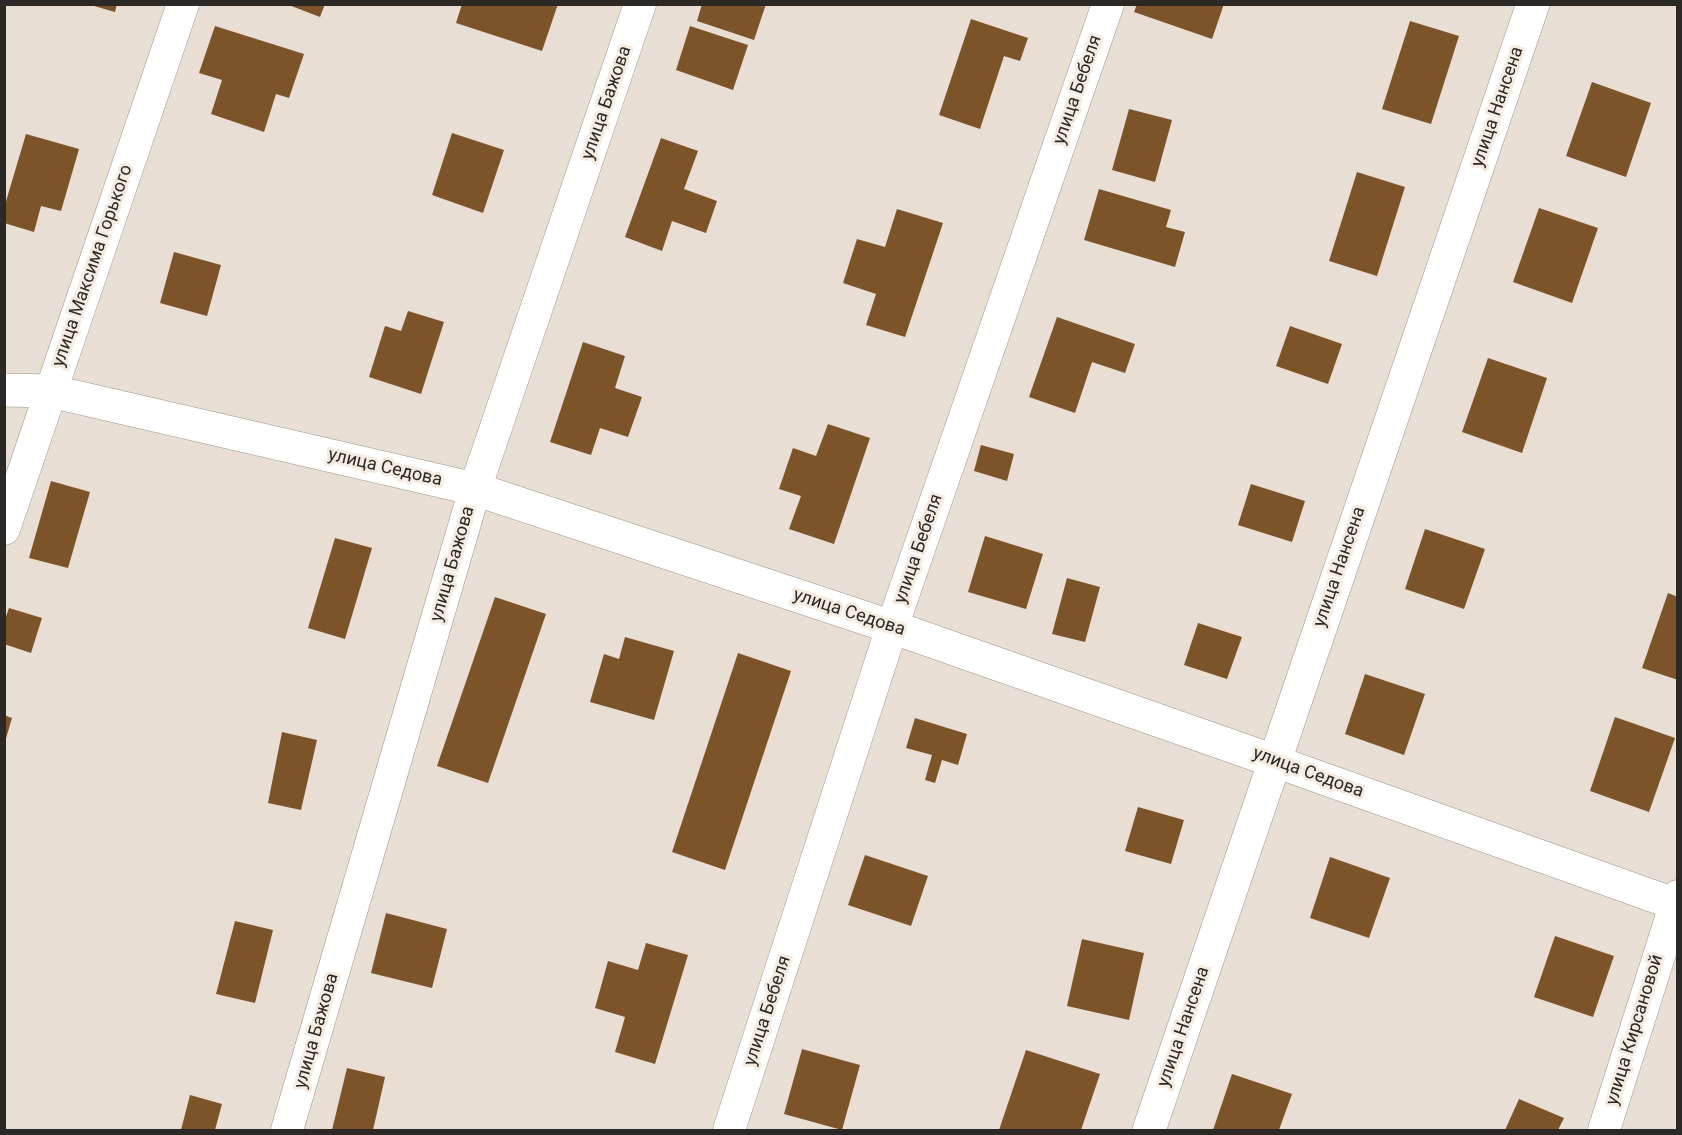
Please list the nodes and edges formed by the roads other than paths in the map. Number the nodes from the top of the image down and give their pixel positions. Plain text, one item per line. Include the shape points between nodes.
1 (183, 4) edge
2 (640, 4) edge
3 (1108, 4) edge
4 (1533, 4) edge
5 (4, 390) edge
6 (50, 391) junction
7 (475, 489) junction
8 (4, 529) edge
9 (892, 627) junction
10 (1274, 761) junction
11 (1676, 900) edge
12 (287, 1131) edge
13 (729, 1131) edge
14 (1149, 1131) edge
15 (1604, 1131) edge

1 - 6 street, улица Максима Горького
2 - 7 street, улица Бажова
3 - 9 street, улица Бебеля
4 - 10 street, улица Нансена
5 - 6 street, улица Седова
6 - 7 street, улица Седова
6 - 8 street, улица Максима Горького
7 - 9 street, улица Седова
7 - 12 street, улица Бажова
9 - 10 street, улица Седова
9 - 13 street, улица Бебеля
10 - 11 street, улица Седова
10 - 14 street, улица Нансена
11 - 15 street, улица Кирсановой

